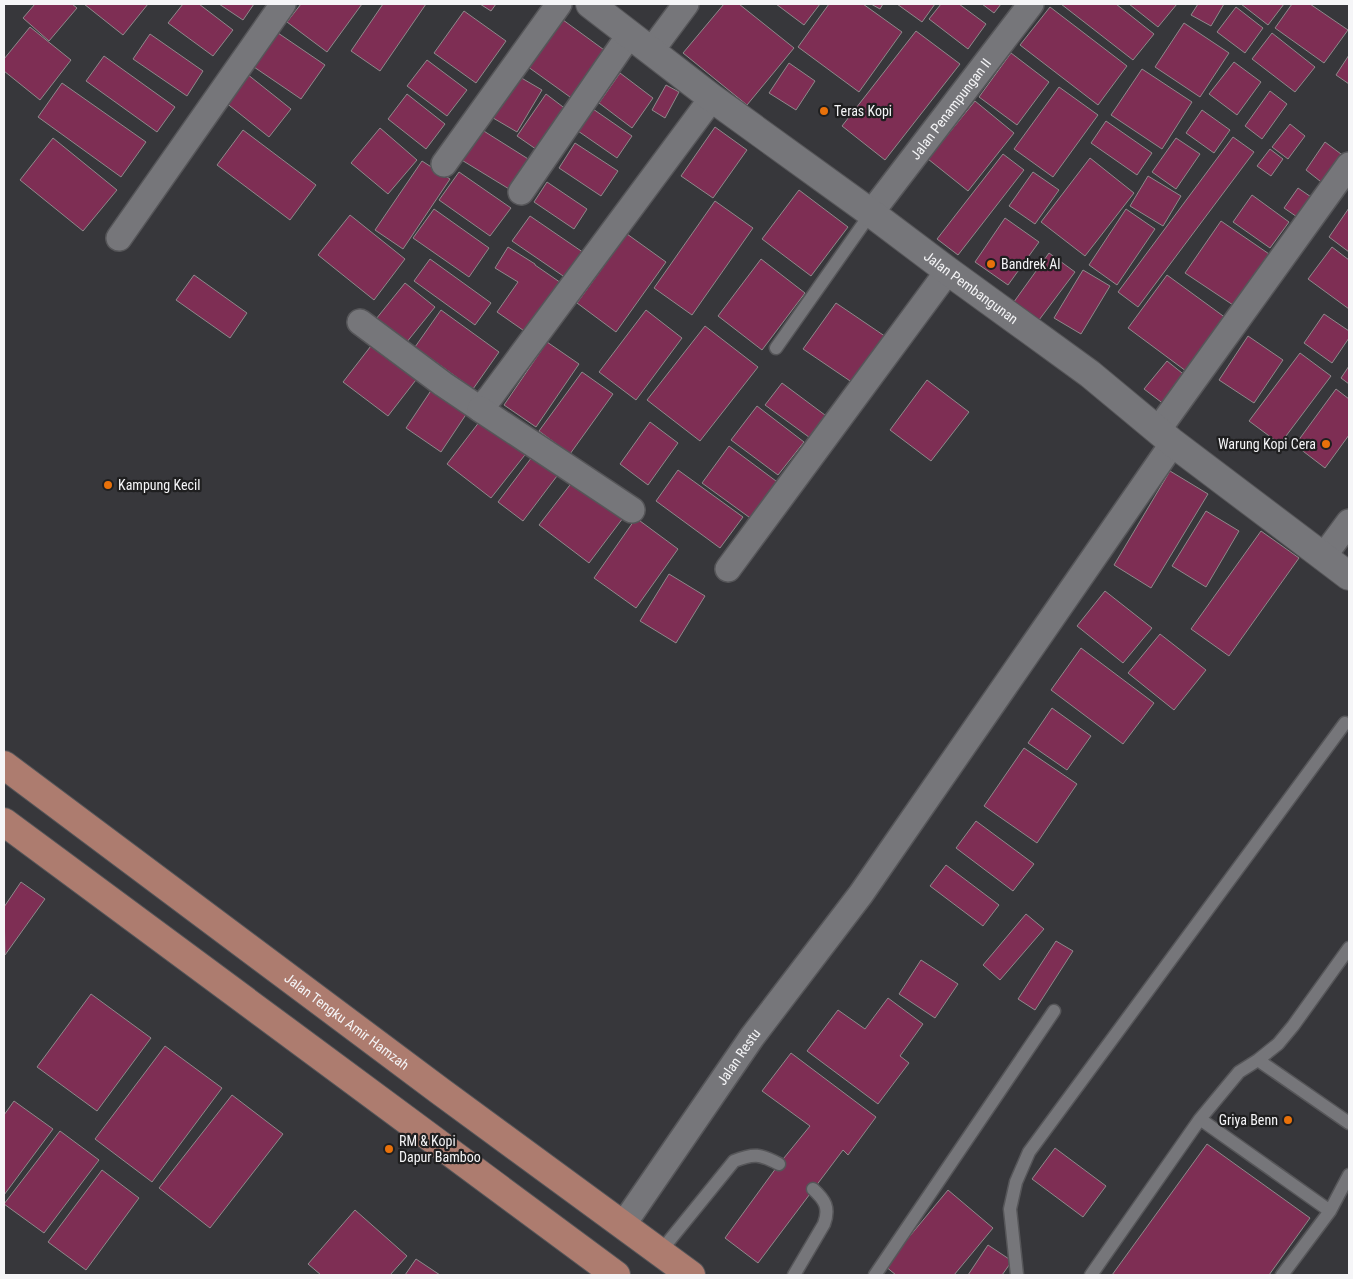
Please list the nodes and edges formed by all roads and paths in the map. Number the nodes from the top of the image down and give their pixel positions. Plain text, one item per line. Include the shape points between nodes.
1 (283, 4) edge
2 (559, 4) edge
3 (590, 4) edge
4 (686, 4) edge
5 (1031, 4) edge
6 (630, 34) junction
7 (651, 51) junction
8 (712, 98) junction
9 (444, 164) dead end
10 (1349, 165) edge
11 (521, 192) dead end
12 (871, 213) junction
13 (119, 238) dead end
14 (948, 271) junction
15 (360, 322) dead end
16 (776, 348) dead end
17 (480, 409) junction
18 (1166, 437) junction
19 (632, 510) dead end
20 (1349, 522) edge
21 (1323, 556) junction
22 (728, 569) dead end
23 (1349, 576) edge
24 (1345, 722) dead end
25 (4, 765) edge
26 (4, 822) edge
27 (1349, 948) edge
28 (1054, 1011) dead end
29 (1258, 1060) junction
30 (440, 1091) junction
31 (1200, 1119) junction
32 (1349, 1123) edge
33 (414, 1126) junction
34 (779, 1164) dead end
35 (1349, 1175) edge
36 (813, 1189) dead end
37 (1330, 1211) junction
38 (623, 1225) junction
39 (660, 1252) junction
40 (616, 1275) edge
41 (691, 1275) edge
42 (794, 1275) edge
43 (875, 1275) edge
44 (1017, 1275) edge
45 (1091, 1275) edge
46 (1282, 1275) edge

1 - 13 street
2 - 9 street
3 - 6 street, Jalan Pembangunan
4 - 7 street
5 - 12 street, Jalan Penampungan II
6 - 7 street, Jalan Pembangunan
6 - 11 street
7 - 8 street, Jalan Pembangunan
8 - 12 street, Jalan Pembangunan
8 - 17 street
10 - 18 street, Jalan Restu
12 - 14 street, Jalan Pembangunan
12 - 16 lane
14 - 18 street, Jalan Pembangunan via 1090,374
14 - 22 street
15 - 17 street
17 - 19 street
18 - 21 street, Jalan Pembangunan
18 - 38 street, Jalan Restu via 861,894 752,1037
20 - 21 street
21 - 23 street, Jalan Pembangunan
24 - 44 lane via 1029,1152 1016,1182 1010,1209
25 - 30 main road, Jalan Tengku Amir Hamzah
26 - 33 main road
27 - 29 lane via 1278,1044
28 - 43 lane
29 - 31 lane via 1239,1072
29 - 32 lane
30 - 33 main road
30 - 38 main road, Jalan Tengku Amir Hamzah
31 - 37 lane
31 - 45 lane
33 - 40 main road
34 - 39 lane via 759,1155 734,1161
35 - 37 lane
36 - 42 lane via 823,1200 827,1215
37 - 46 lane
38 - 39 main road, Jalan Tengku Amir Hamzah
39 - 41 main road, Jalan Tengku Amir Hamzah

